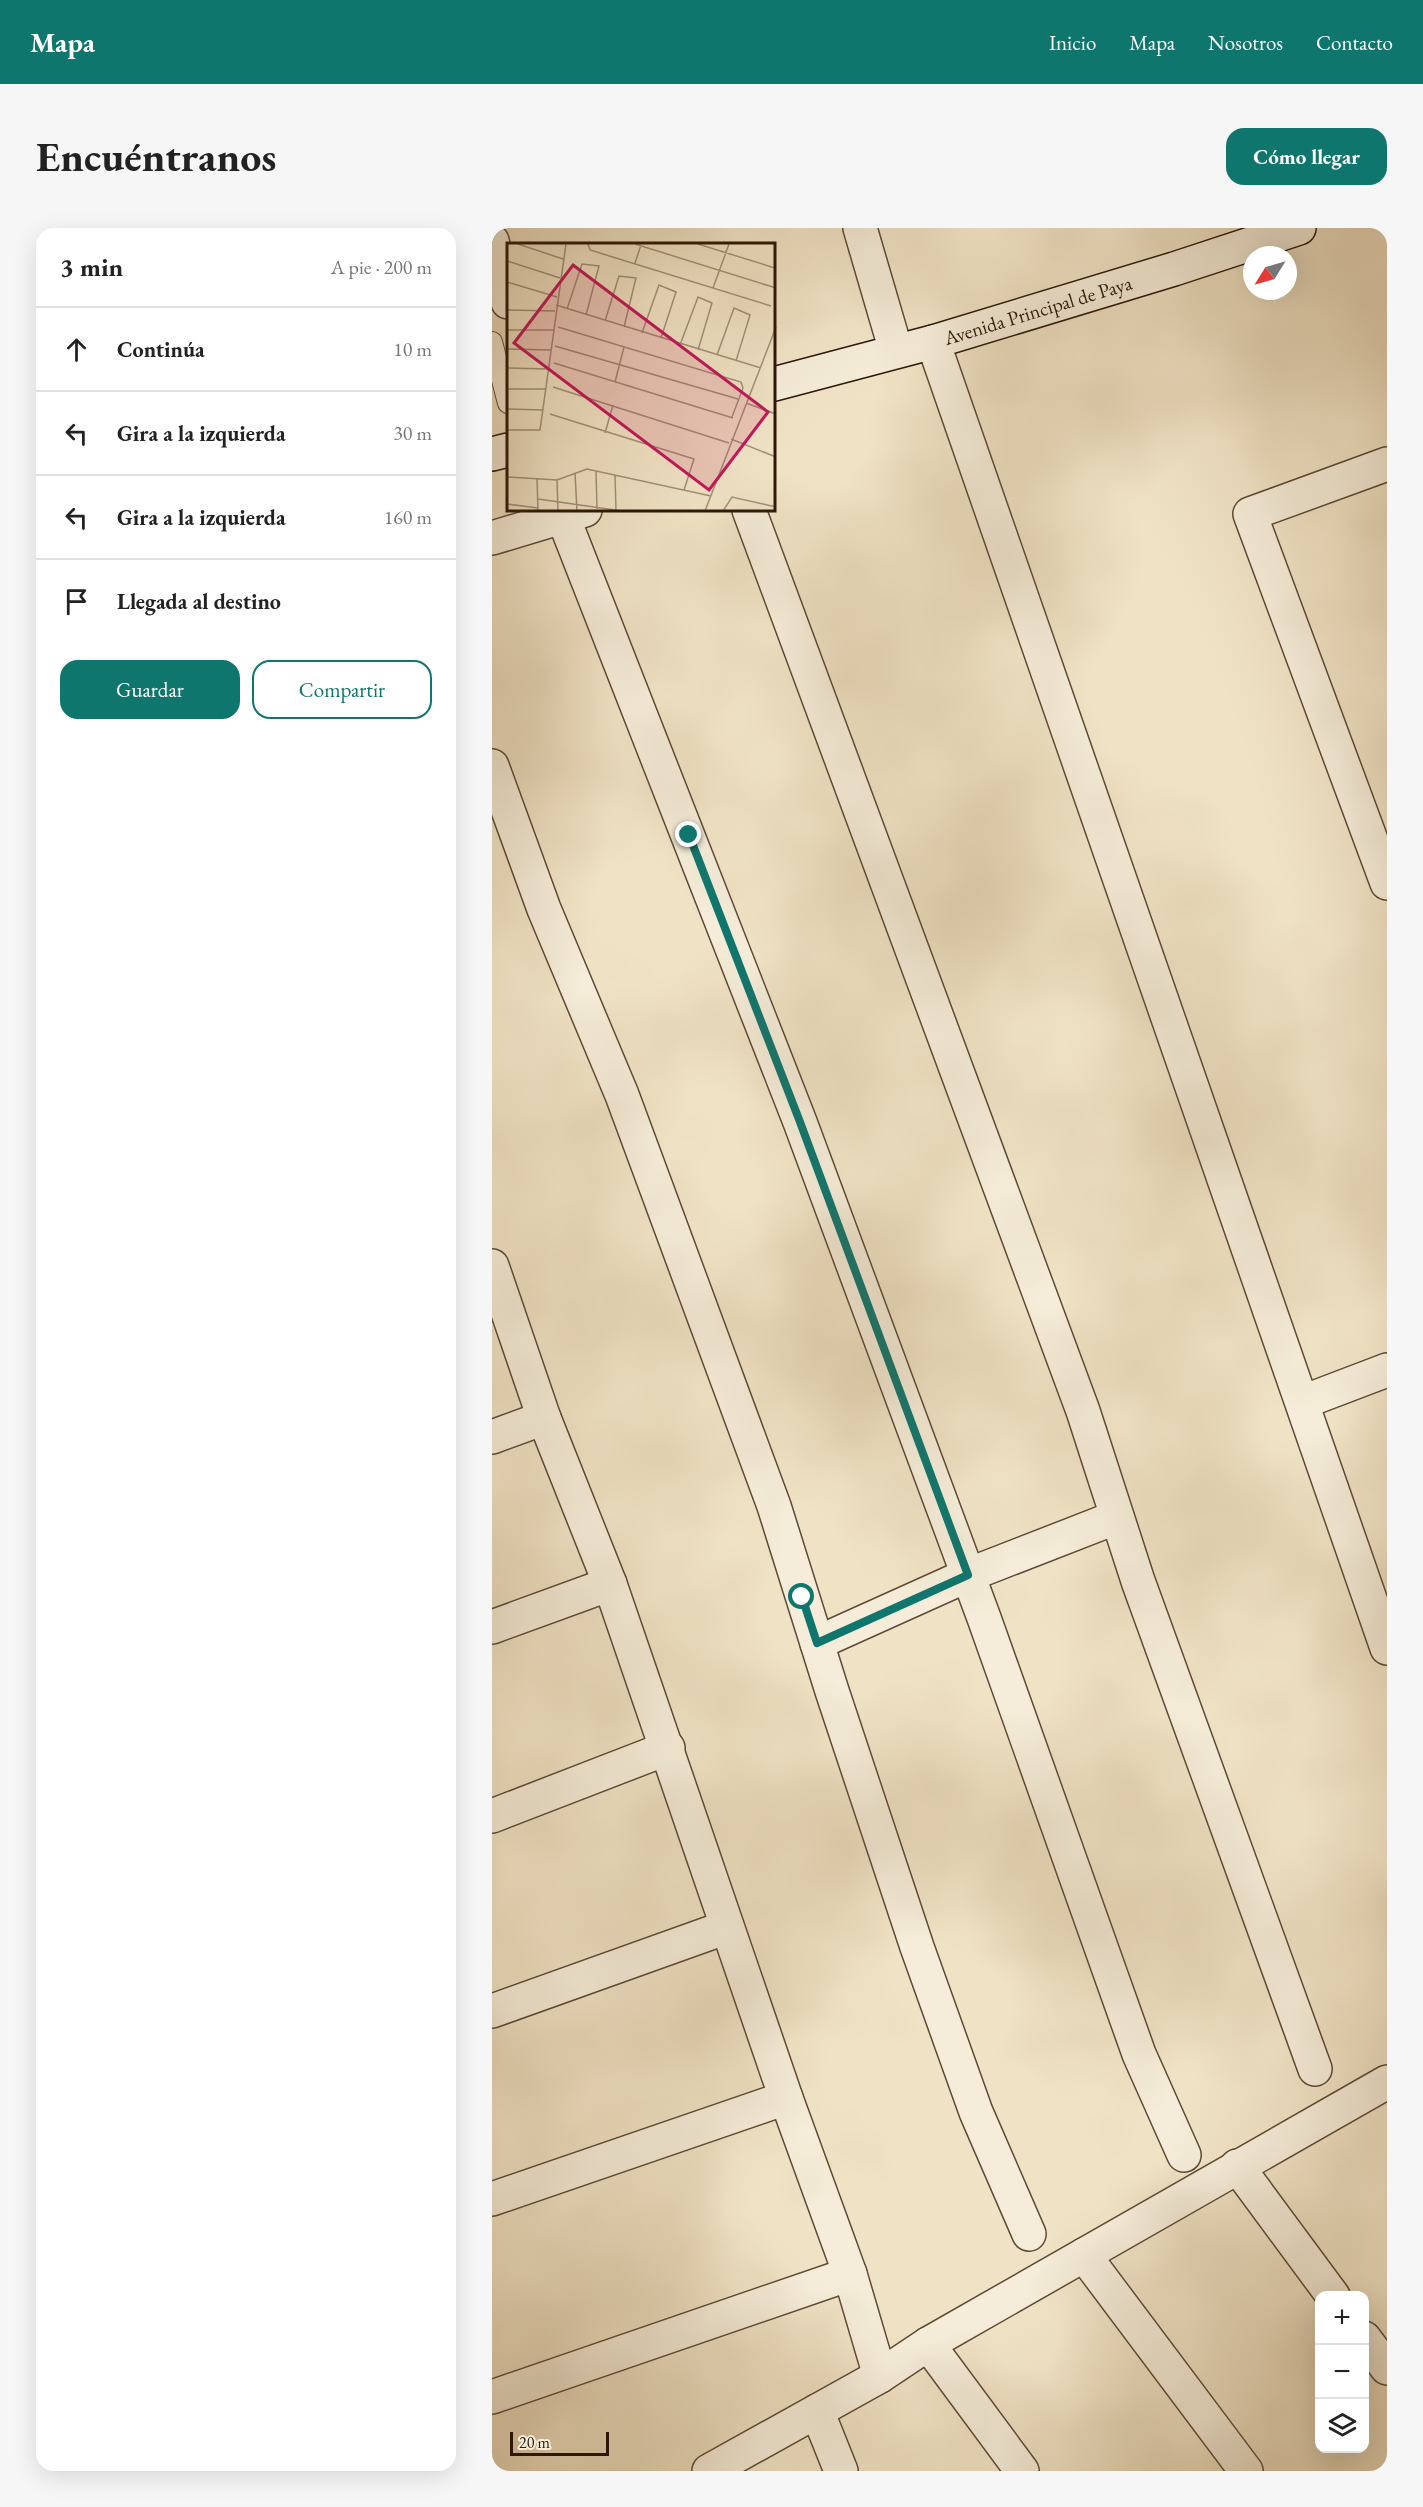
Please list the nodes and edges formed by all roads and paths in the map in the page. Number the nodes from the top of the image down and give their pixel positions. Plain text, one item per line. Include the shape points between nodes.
1 (860, 228) edge
2 (1299, 228) edge
3 (492, 241) edge
4 (507, 298) edge
5 (492, 342) edge
6 (933, 342) junction
7 (896, 351) junction
8 (776, 383) edge
9 (507, 399) edge
10 (507, 450) edge
11 (492, 454) edge
12 (1387, 464) edge
13 (750, 512) edge
14 (574, 513) edge
15 (492, 538) edge
16 (492, 766) edge
17 (1387, 883) edge
18 (492, 1266) edge
19 (1387, 1370) edge
20 (1303, 1402) junction
21 (544, 1418) junction
22 (492, 1437) edge
23 (1117, 1517) junction
24 (968, 1575) junction
25 (610, 1584) junction
26 (492, 1627) edge
27 (817, 1643) junction
28 (1387, 1648) edge
29 (668, 1748) junction
30 (492, 1816) edge
31 (727, 1927) junction
32 (492, 2011) edge
33 (1315, 2068) dead end
34 (1387, 2082) edge
35 (786, 2098) junction
36 (1184, 2155) dead end
37 (1237, 2166) junction
38 (492, 2199) edge
39 (1029, 2234) dead end
40 (1084, 2255) junction
41 (850, 2274) junction
42 (1330, 2291) edge
43 (1369, 2343) edge
44 (928, 2344) junction
45 (1387, 2368) edge
46 (879, 2376) junction
47 (492, 2397) edge
48 (817, 2411) junction
49 (709, 2471) edge
50 (841, 2471) edge
51 (1022, 2471) edge
52 (1246, 2471) edge

1 - 7 street
2 - 6 street, Avenida Principal de Paya
3 - 4 street
5 - 9 lane
6 - 7 street, Avenida Principal de Paya
6 - 20 street
7 - 8 street, Avenida Principal de Paya
10 - 11 street
12 - 17 street via 1250,514
13 - 23 street via 1070,1378
14 - 15 street
14 - 24 street
16 - 27 street via 544,909 626,1106 774,1506
18 - 21 street
19 - 20 street
20 - 28 street
21 - 22 street
21 - 25 street
23 - 24 street
23 - 33 street
24 - 27 street
24 - 36 street via 1139,2054
25 - 26 street
25 - 29 street
27 - 39 street via 976,2112
29 - 30 street
29 - 31 street
31 - 32 street
31 - 35 street
34 - 37 street
35 - 38 street
35 - 41 street
37 - 40 street
37 - 42 street
40 - 44 street
40 - 52 street
41 - 46 street
41 - 47 street
43 - 45 street
44 - 46 street
44 - 51 street
46 - 48 street
48 - 49 street
48 - 50 street

